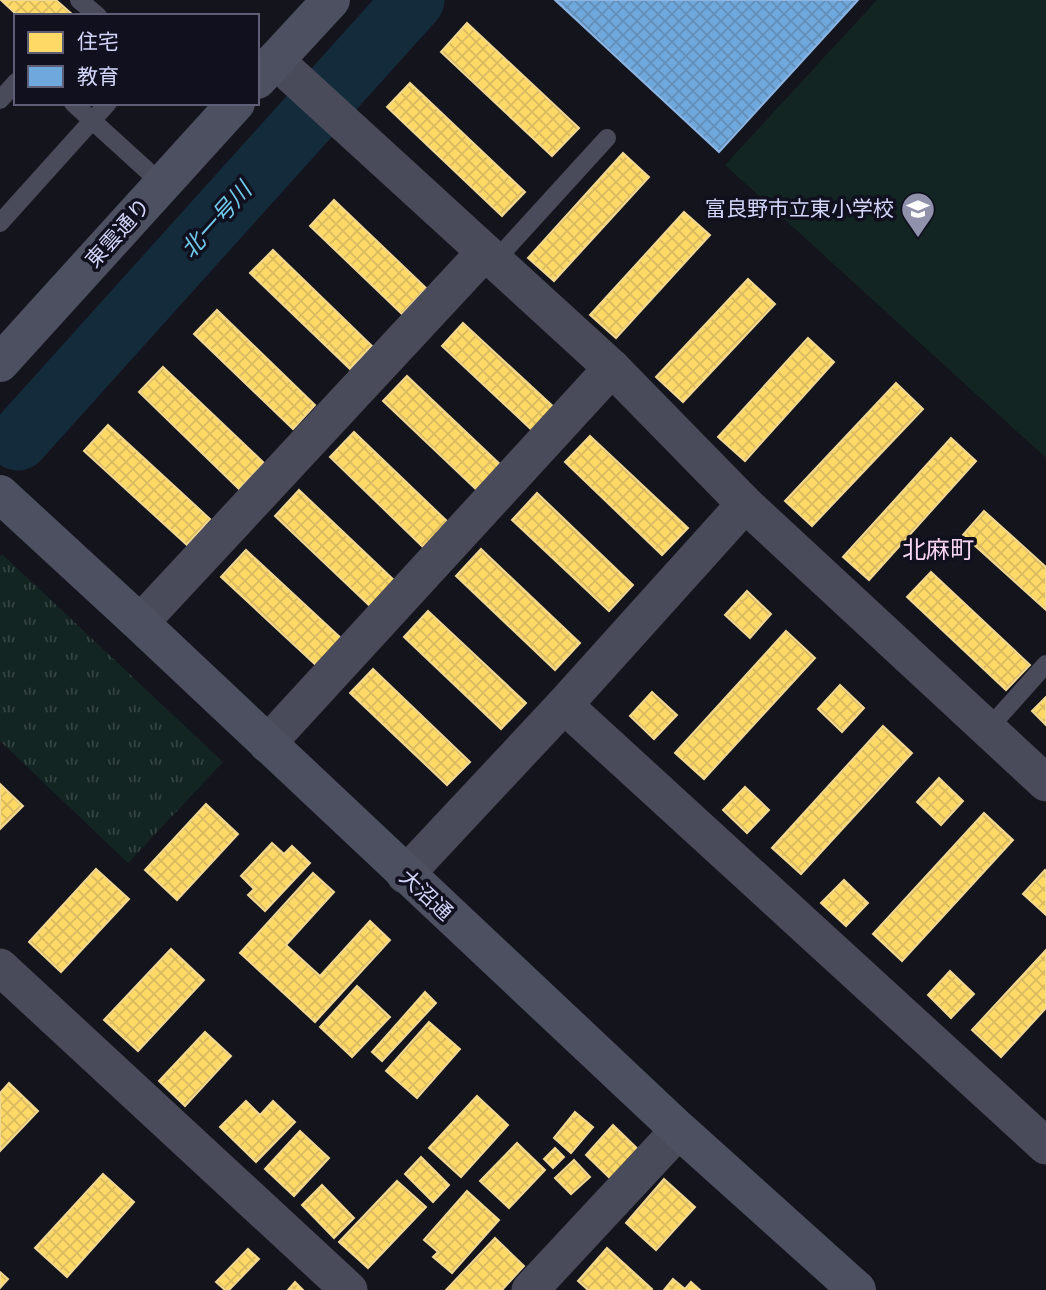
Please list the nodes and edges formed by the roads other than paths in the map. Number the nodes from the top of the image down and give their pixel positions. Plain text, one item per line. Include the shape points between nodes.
1 (79, 0) edge
2 (331, 0) edge
3 (96, 14) edge
4 (266, 70) edge
5 (14, 84) edge
6 (0, 100) edge
7 (75, 105) edge
8 (106, 105) edge
9 (223, 111) edge
10 (92, 121) junction
11 (607, 138) dead end
12 (162, 184) junction
13 (0, 223) edge
14 (489, 257) junction
15 (0, 363) edge
16 (612, 368) junction
17 (745, 504) junction
18 (5, 511) edge
19 (140, 623) junction
20 (1046, 664) edge
21 (564, 705) junction
22 (988, 729) junction
23 (267, 744) junction
24 (1046, 783) edge
25 (405, 875) junction
26 (0, 967) edge
27 (678, 1130) junction
28 (1046, 1146) edge
29 (349, 1290) edge
30 (530, 1290) edge
31 (857, 1290) edge

1 - 3 lane
2 - 4 street
4 - 14 street via 310,93
5 - 6 lane
7 - 10 lane
8 - 10 lane
9 - 12 street, 東雲通り
10 - 12 lane
10 - 13 lane
11 - 14 lane
12 - 15 street, 東雲通り
14 - 16 street
14 - 19 street
16 - 17 street
16 - 23 street
17 - 21 street
17 - 22 street
18 - 19 street, 大沼通
19 - 23 street, 大沼通
20 - 22 lane
21 - 25 street
21 - 28 street
22 - 24 street
23 - 25 street, 大沼通
25 - 27 street, 大沼通
26 - 29 street
27 - 30 street
27 - 31 street, 大沼通

